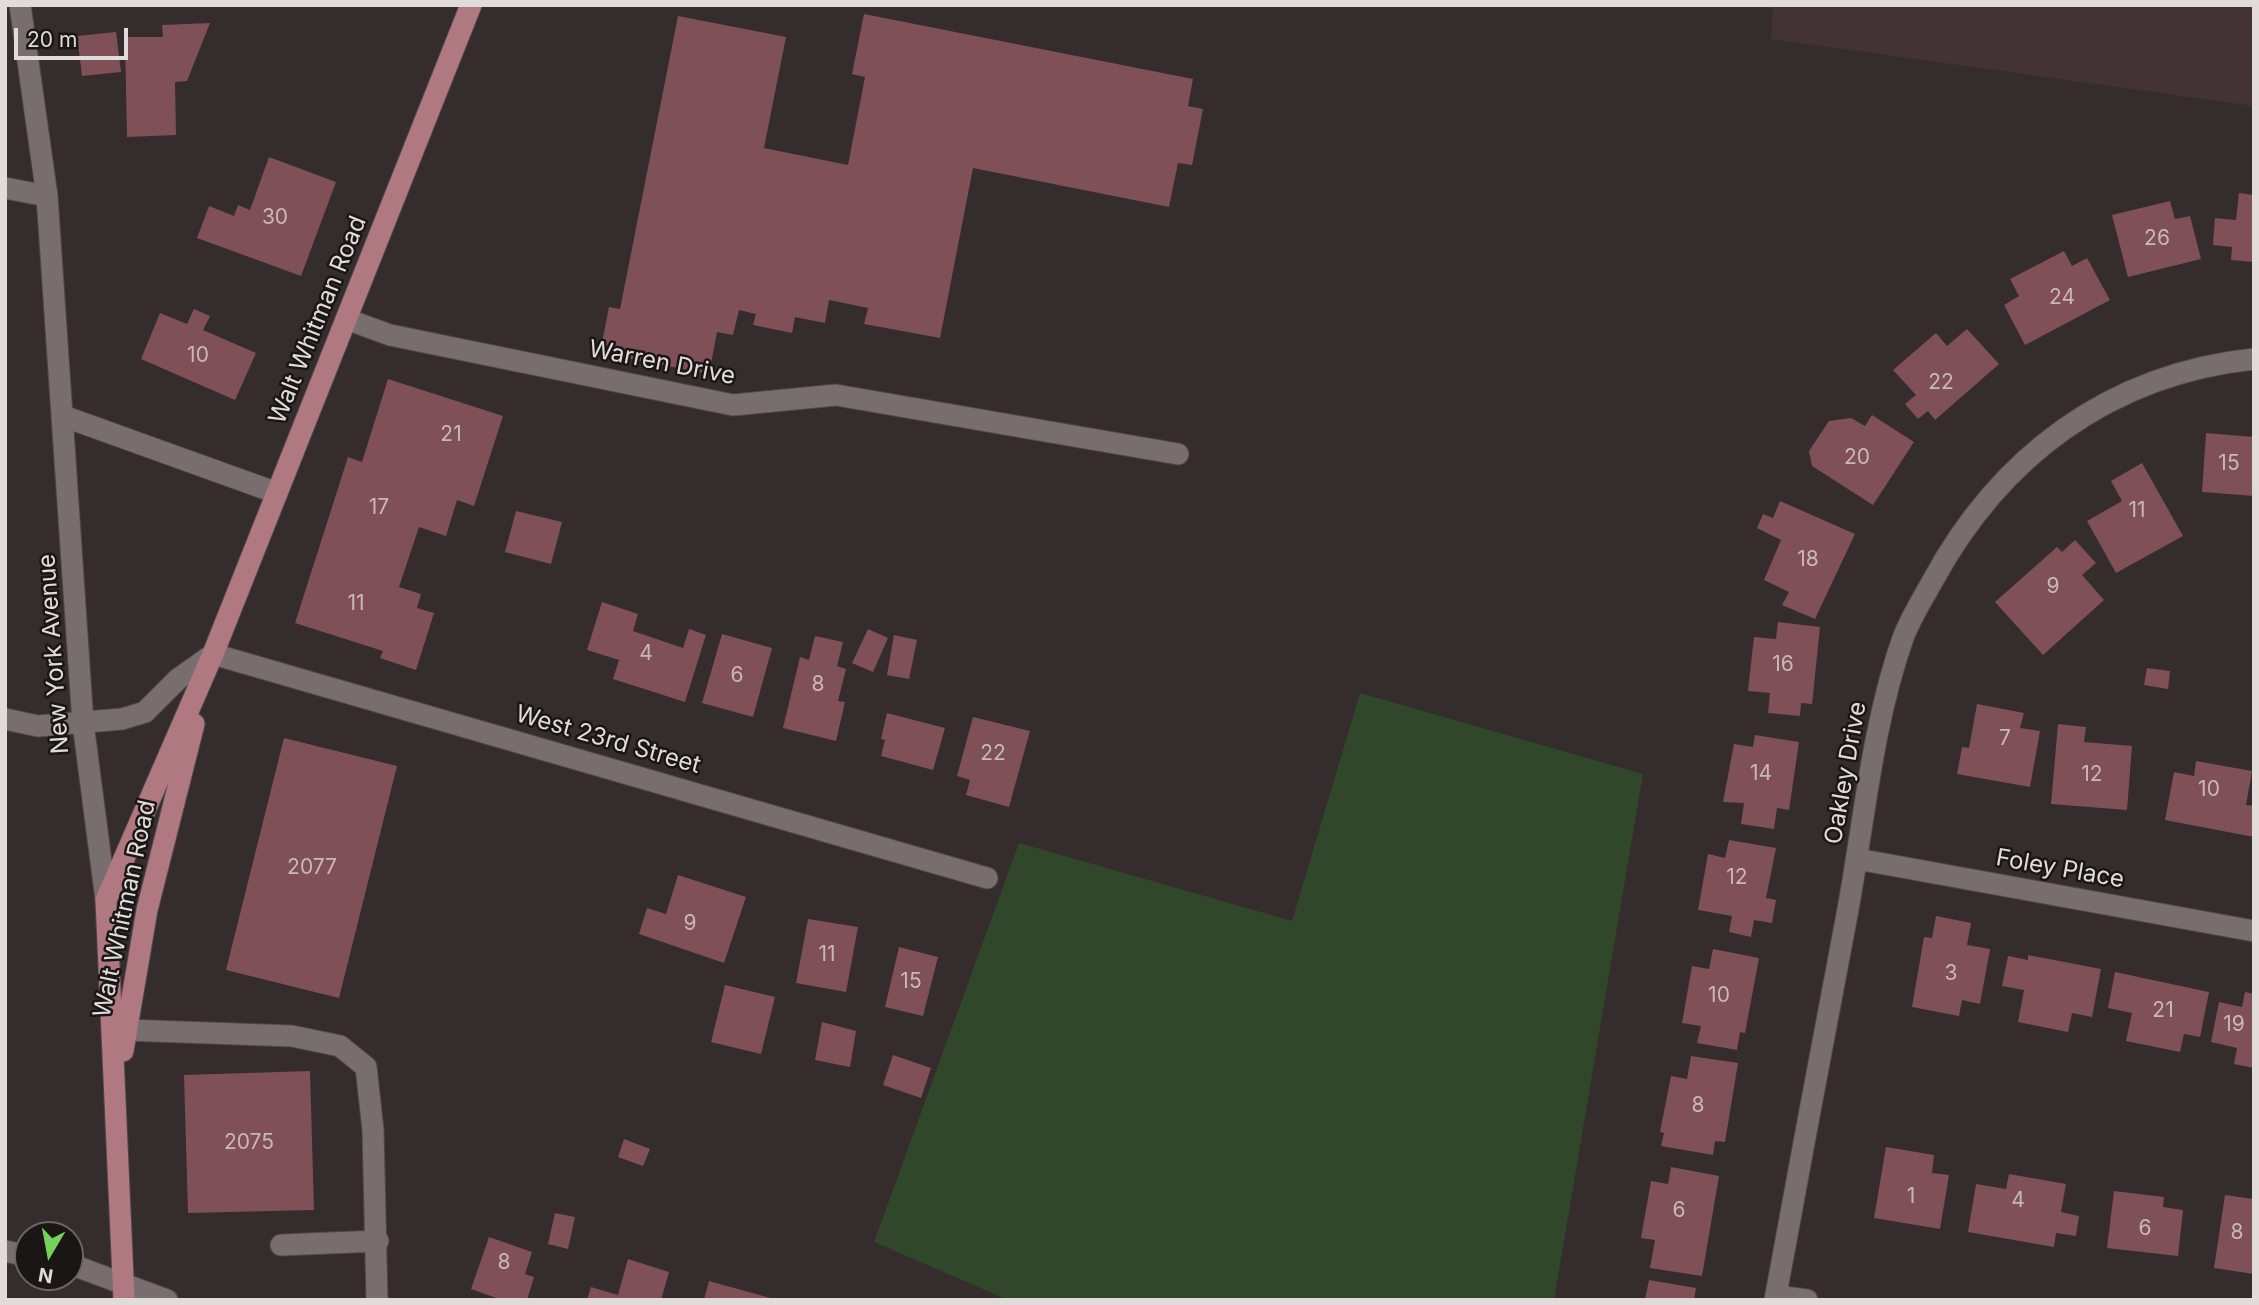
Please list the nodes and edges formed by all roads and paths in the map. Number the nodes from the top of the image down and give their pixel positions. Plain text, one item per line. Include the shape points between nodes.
1 (20, 5) edge
2 (471, 5) edge
3 (5, 188) edge
4 (47, 196) junction
5 (346, 319) junction
6 (2254, 359) edge
7 (63, 416) junction
8 (1178, 454) dead end
9 (277, 493) junction
10 (214, 654) junction
11 (5, 719) edge
12 (83, 723) junction
13 (1857, 859) junction
14 (987, 878) dead end
15 (106, 900) junction
16 (2254, 931) edge
17 (126, 1030) junction
18 (120, 1179) junction
19 (378, 1241) junction
20 (281, 1245) dead end
21 (84, 1271) edge
22 (123, 1292) edge
23 (1776, 1298) edge
24 (167, 1300) edge
25 (377, 1300) edge
26 (1807, 1300) edge

1 - 4 street, New York Avenue
2 - 5 main road, Walt Whitman Road
3 - 4 street
4 - 7 street, New York Avenue
5 - 8 street, Warren Drive via 390,335 733,405 836,395
5 - 9 main road, Walt Whitman Road
6 - 13 street, Oakley Drive via 2208,364 2133,388 2079,418 2015,469 1954,542 1903,636 1875,735
7 - 9 street
7 - 12 street, New York Avenue
9 - 10 main road, Walt Whitman Road
10 - 12 street via 178,679 145,712
10 - 14 street, West 23rd Street
10 - 15 main road, Walt Whitman Road
10 - 17 main road, Walt Whitman Road via 147,910
11 - 12 street via 38,726
12 - 15 street, New York Avenue
13 - 16 street, Foley Place
13 - 23 street, Oakley Drive
15 - 18 main road, New York Avenue
17 - 18 main road, Walt Whitman Road
17 - 19 street via 292,1036 340,1046 366,1067
18 - 22 main road, New York Avenue
19 - 20 street
19 - 25 street
21 - 22 street
22 - 24 street
23 - 26 street

